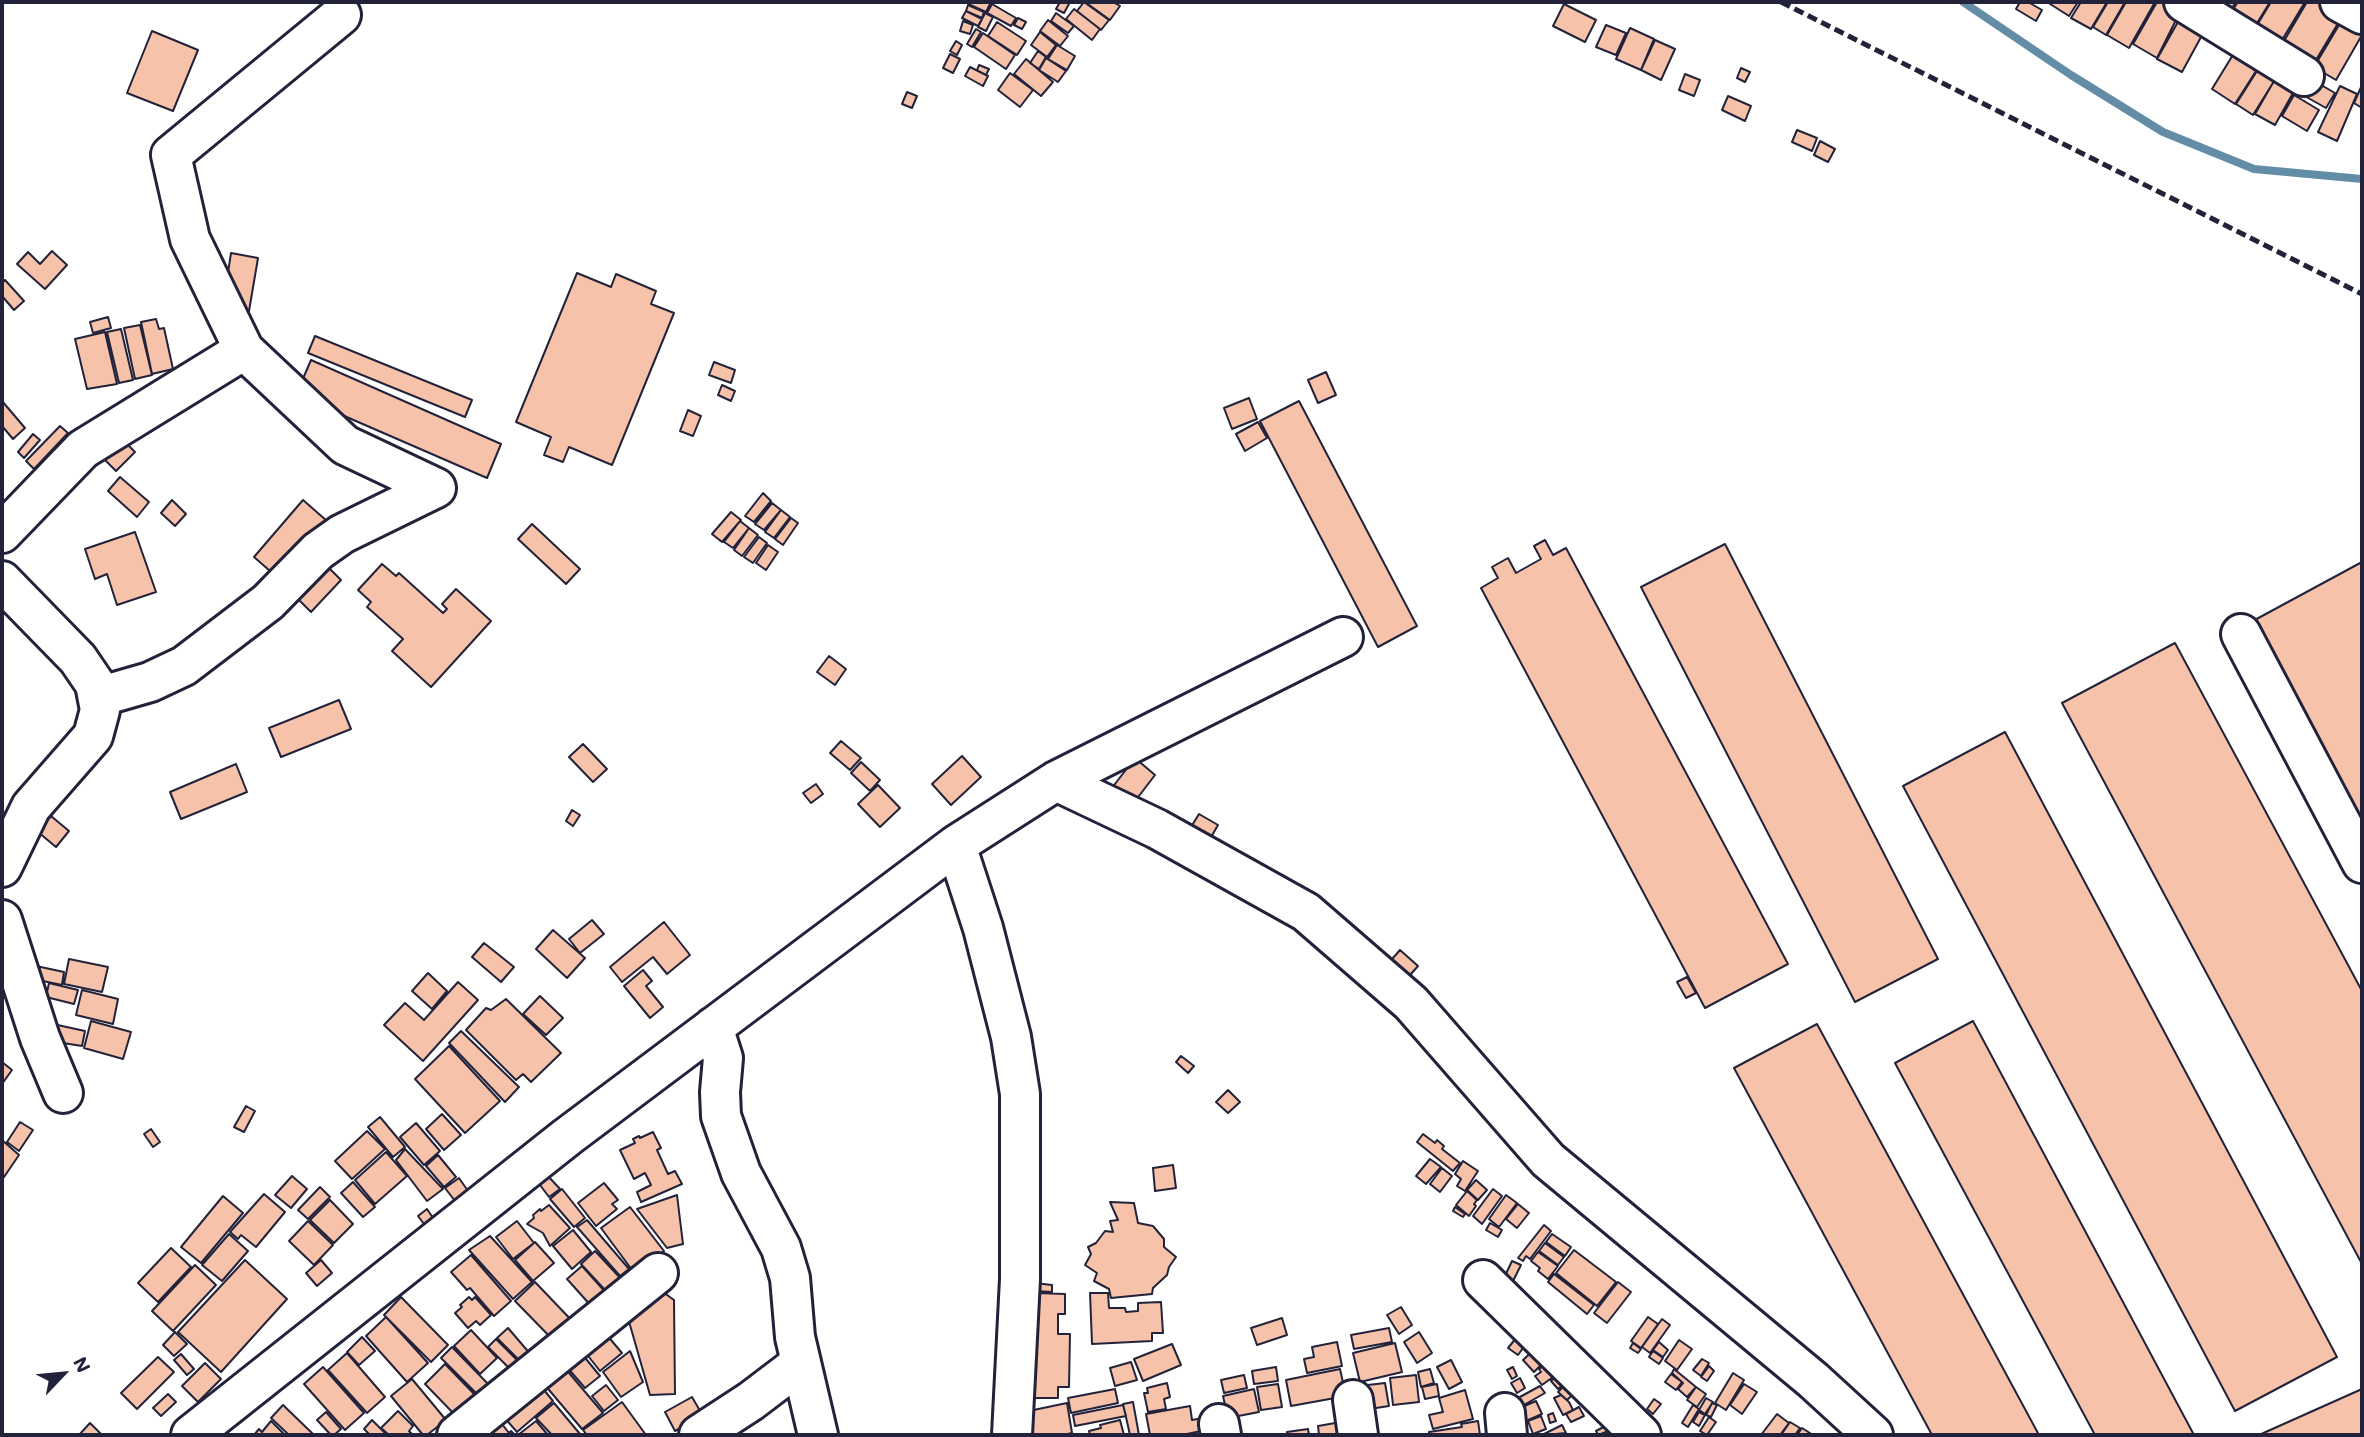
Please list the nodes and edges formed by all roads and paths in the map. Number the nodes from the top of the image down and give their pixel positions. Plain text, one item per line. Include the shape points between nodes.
1 (2184, 2) edge
2 (2340, 2) edge
3 (341, 15) dead end
4 (2362, 15) edge
5 (2304, 76) dead end
6 (244, 350) junction
7 (2, 533) edge
8 (2, 581) edge
9 (2241, 634) dead end
10 (1343, 637) dead end
11 (97, 697) junction
12 (1056, 781) junction
13 (956, 845) junction
14 (2362, 863) edge
15 (2, 867) edge
16 (2, 920) edge
17 (713, 1027) junction
18 (63, 1093) dead end
19 (658, 1273) dead end
20 (1483, 1280) dead end
21 (801, 1363) junction
22 (191, 1435) edge
23 (457, 1435) edge
24 (699, 1435) edge
25 (818, 1435) edge
26 (1012, 1435) edge
27 (1642, 1435) edge
28 (1873, 1435) edge

1 - 5 street
2 - 4 street
3 - 6 street via 170,155 190,239
6 - 7 street via 83,449
6 - 11 street via 345,445 436,488 342,534 318,551 268,602 184,666 150,682
8 - 11 street via 78,659 95,684
9 - 14 street
10 - 12 street
11 - 15 street via 100,710 93,736 31,807
12 - 13 street
12 - 28 street via 1157,829 1306,912 1411,1003 1548,1160
13 - 17 street
13 - 26 street via 1011,1037 1020,1094 1020,1279
16 - 18 street
17 - 21 street via 723,1058 721,1116 741,1173 781,1248 790,1278
17 - 22 street
19 - 23 street
20 - 27 street
21 - 24 street
21 - 25 street

